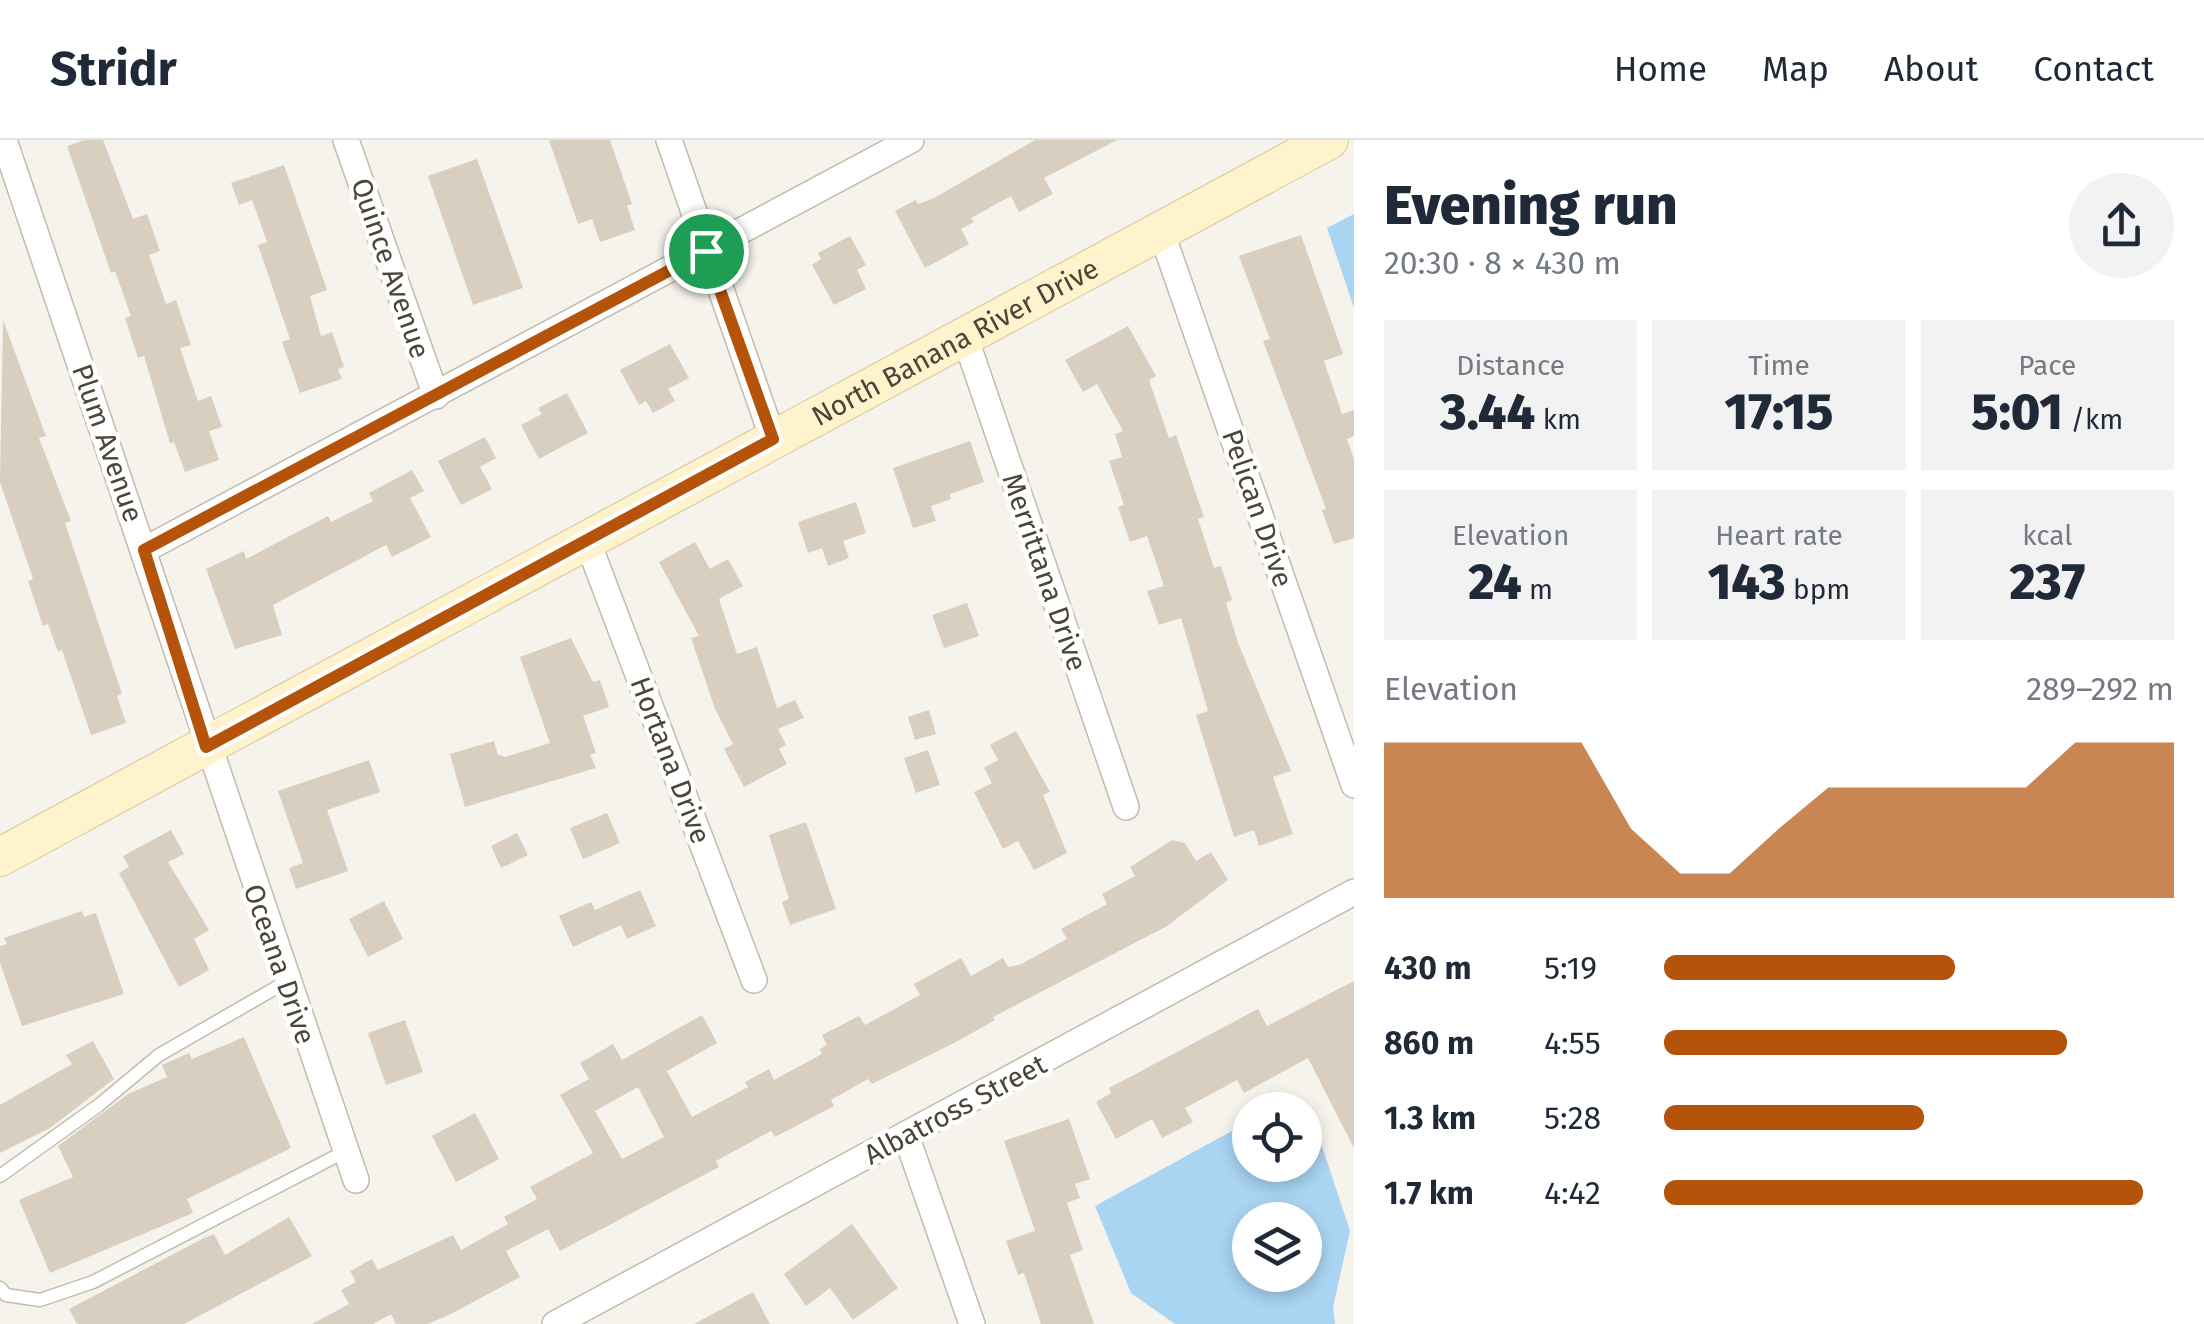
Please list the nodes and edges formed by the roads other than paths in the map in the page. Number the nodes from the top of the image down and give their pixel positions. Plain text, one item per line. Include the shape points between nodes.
1 (4, 140) edge
2 (346, 140) edge
3 (668, 140) edge
4 (911, 140) edge
5 (1329, 140) edge
6 (1161, 231) junction
7 (706, 251) junction
8 (964, 337) junction
9 (436, 396) junction
10 (773, 439) junction
11 (588, 540) junction
12 (144, 550) junction
13 (206, 747) junction
14 (1354, 785) edge
15 (1126, 806) dead end
16 (0, 856) edge
17 (1354, 892) edge
18 (754, 980) dead end
19 (286, 982) junction
20 (906, 1135) junction
21 (346, 1151) junction
22 (0, 1176) edge
23 (356, 1180) dead end
24 (0, 1288) edge
25 (555, 1324) edge
26 (972, 1324) edge

1 - 12 street, Plum Avenue
2 - 9 street, Quince Avenue
3 - 7 street
4 - 7 street
5 - 6 street, North Banana River Drive
6 - 8 street, North Banana River Drive
6 - 14 street, Pelican Drive
7 - 9 street
7 - 10 street
8 - 10 street, North Banana River Drive
8 - 15 street, Merrittana Drive
9 - 12 street
10 - 11 street, North Banana River Drive
11 - 13 street, North Banana River Drive
11 - 18 street, Hortana Drive
12 - 13 street, Plum Avenue
13 - 16 street, North Banana River Drive
13 - 19 street, Oceana Drive
17 - 20 street, Albatross Street
19 - 21 street, Oceana Drive
19 - 22 lane via 159,1054
20 - 25 street, Albatross Street
20 - 26 street
21 - 23 street, Oceana Drive
21 - 24 lane via 93,1282 40,1300

